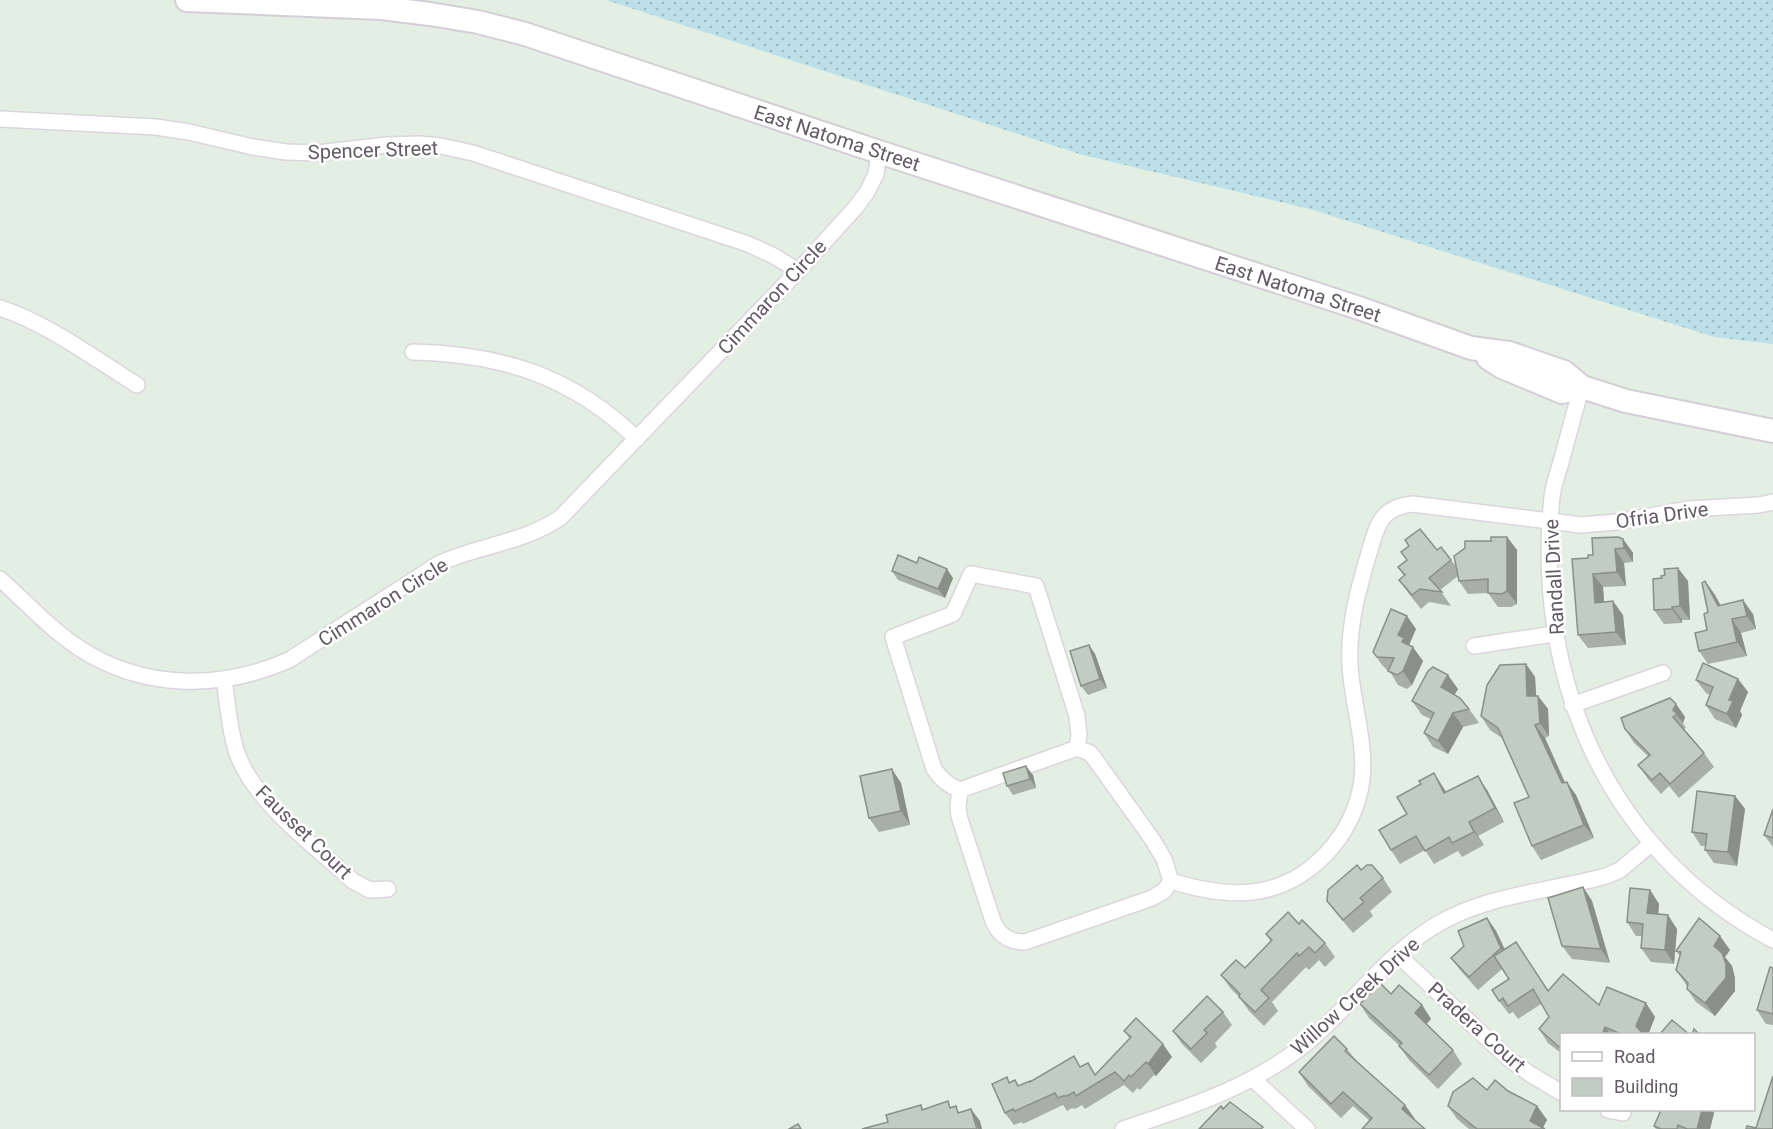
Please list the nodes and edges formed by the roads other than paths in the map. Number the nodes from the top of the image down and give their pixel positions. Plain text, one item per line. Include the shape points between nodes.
1 (188, 0) edge
2 (0, 119) edge
3 (879, 152) junction
4 (798, 271) junction
5 (0, 308) edge
6 (413, 352) dead end
7 (137, 385) dead end
8 (1582, 387) junction
9 (1773, 431) edge
10 (637, 439) junction
11 (1773, 502) edge
12 (1550, 521) junction
13 (0, 579) edge
14 (1554, 634) junction
15 (1474, 646) dead end
16 (1663, 674) dead end
17 (224, 680) junction
18 (1572, 705) junction
19 (1077, 748) junction
20 (960, 790) junction
21 (1652, 843) junction
22 (1171, 881) junction
23 (388, 889) dead end
24 (1773, 940) edge
25 (1397, 954) junction
26 (1253, 1079) junction
27 (1560, 1092) edge
28 (1613, 1111) edge
29 (1623, 1113) dead end
30 (1124, 1129) edge
31 (1307, 1129) edge

1 - 3 main road, East Natoma Street via 381,8 478,22 525,34
2 - 4 street, Spencer Street via 156,127 286,152 318,153 386,145 441,146 473,153 748,244
3 - 4 street, Cimmaron Circle via 876,174 867,192
3 - 8 main road, East Natoma Street via 1471,348 1509,353 1564,372
4 - 10 street, Cimmaron Circle
5 - 7 street via 39,325
6 - 10 street via 478,356 541,375 590,400
8 - 9 main road, East Natoma Street via 1626,401
8 - 12 street, Randall Drive via 1552,494
10 - 17 street, Cimmaron Circle via 551,524 440,563 289,660
11 - 12 street, Ofria Drive via 1689,509 1617,522 1581,525
12 - 14 street, Randall Drive
12 - 22 street, Ofria Drive via 1413,504 1390,510 1377,526 1354,608 1350,666 1362,778 1342,834 1314,865 1270,888 1232,892
13 - 17 street, Cimmaron Circle via 62,635 99,659 161,680
14 - 15 street
14 - 18 street, Randall Drive
16 - 18 street
17 - 23 street, Fausset Court via 233,740 243,768 259,793 353,881 370,890
18 - 21 street, Randall Drive via 1608,783
19 - 20 street
19 - 20 street via 1077,716 1036,586 970,574 954,614 893,637 934,769
19 - 22 street via 1090,753 1152,839
20 - 22 street via 962,826 993,921 1006,939 1024,942 1152,898
21 - 24 street, Randall Drive via 1709,898
21 - 25 street, Willow Creek Drive via 1620,870 1606,876 1505,897 1456,914
25 - 26 street, Willow Creek Drive via 1307,1042
25 - 27 street, Pradera Court via 1509,1059
26 - 30 street, Willow Creek Drive via 1211,1099
26 - 31 street
28 - 29 street

